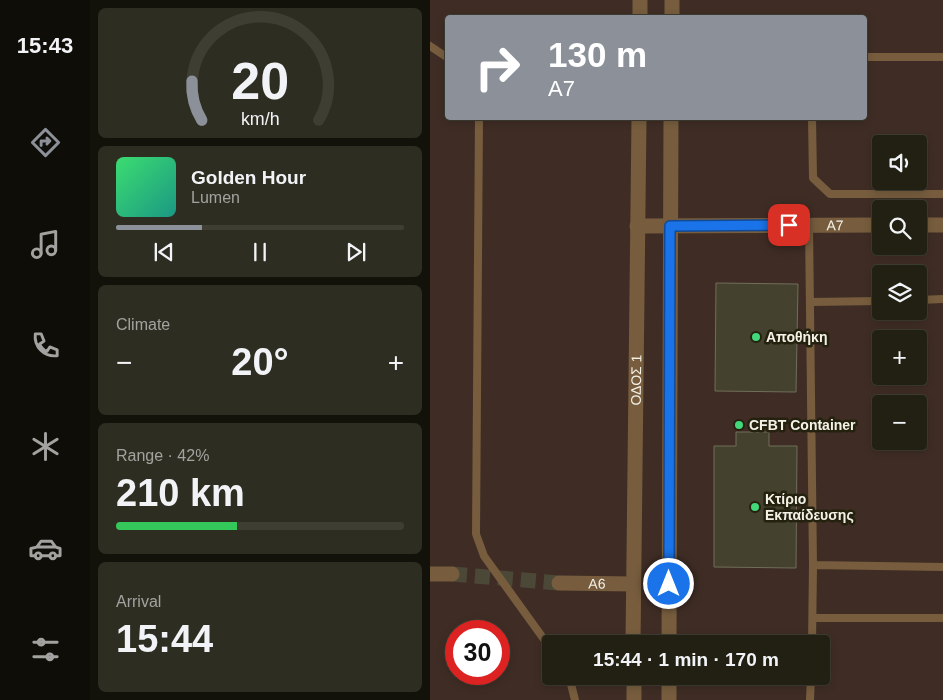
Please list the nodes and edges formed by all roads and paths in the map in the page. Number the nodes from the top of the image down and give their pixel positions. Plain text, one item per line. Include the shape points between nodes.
1 (640, 0) edge
2 (672, 0) edge
3 (640, 15) edge
4 (672, 15) edge
5 (430, 46) edge
6 (445, 56) edge
7 (867, 57) edge
8 (943, 57) edge
9 (479, 120) edge
10 (638, 120) edge
11 (671, 120) edge
12 (812, 120) edge
13 (943, 194) edge
14 (809, 225) junction
15 (872, 225) edge
16 (927, 225) edge
17 (943, 225) edge
18 (637, 226) junction
19 (670, 226) junction
20 (927, 300) edge
21 (943, 300) edge
22 (872, 301) edge
23 (810, 302) junction
24 (813, 564) junction
25 (943, 567) edge
26 (430, 574) edge
27 (452, 574) tunnel mouth
28 (559, 583) tunnel mouth
29 (633, 584) junction
30 (813, 618) junction
31 (943, 618) edge
32 (634, 635) edge
33 (669, 635) edge
34 (812, 635) edge
35 (542, 637) edge
36 (571, 685) edge
37 (634, 685) edge
38 (669, 685) edge
39 (811, 685) edge
40 (575, 700) edge
41 (634, 700) edge
42 (668, 700) edge
43 (810, 700) edge

1 - 3 street
2 - 4 street
5 - 6 lane
7 - 8 lane
9 - 35 lane via 476,534 484,556
10 - 18 street, ΟΔΟΣ 1
11 - 19 street
12 - 13 lane via 813,178 830,194
14 - 15 street, Α7
14 - 19 street, Α7
14 - 23 lane
16 - 17 street
18 - 19 street, Α7
18 - 29 street, ΟΔΟΣ 1
19 - 33 street
20 - 21 lane
22 - 23 lane
23 - 24 lane
24 - 25 lane
24 - 30 lane
26 - 27 street
28 - 29 street, Α6
29 - 32 street, ΟΔΟΣ 1
30 - 31 lane
30 - 34 lane
36 - 40 lane
37 - 41 street
38 - 42 street
39 - 43 lane

